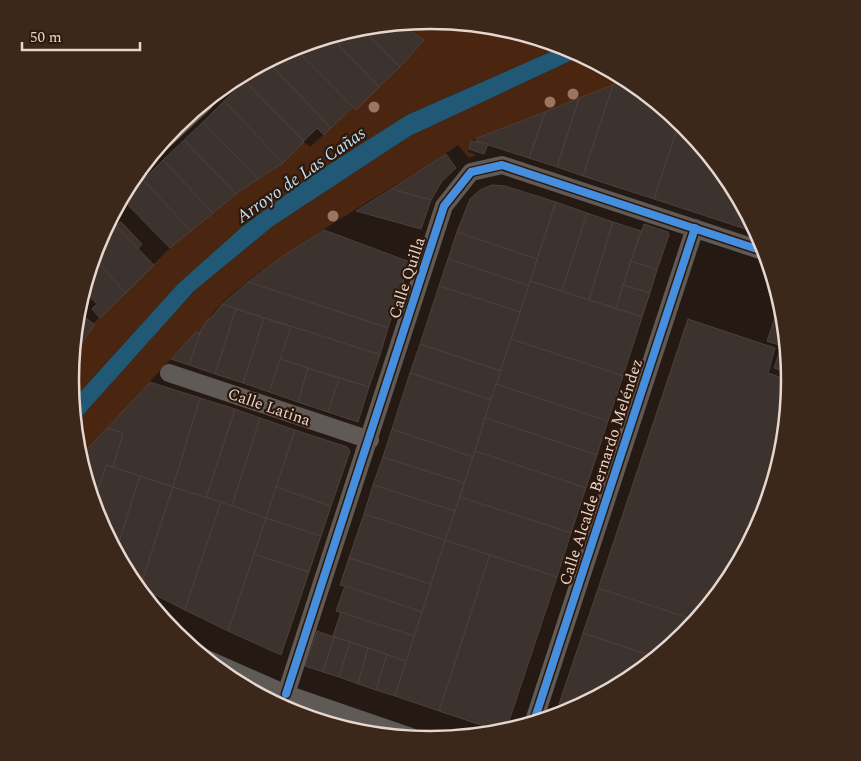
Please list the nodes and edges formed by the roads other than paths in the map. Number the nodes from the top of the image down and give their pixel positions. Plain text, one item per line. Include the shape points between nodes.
1 (695, 228) junction
2 (756, 249) edge
3 (169, 373) dead end
4 (370, 440) junction
5 (243, 678) edge
6 (281, 697) edge
7 (311, 711) edge
8 (534, 717) edge
9 (367, 726) edge

1 - 2 street, Calle Quilla
1 - 4 street, Calle Quilla via 502,165 471,172 444,206
1 - 8 street, Calle Alcalde Bernardo Meléndez
3 - 4 street, Calle Latina
4 - 6 street, Calle Quilla
5 - 6 street
6 - 7 street
7 - 9 street

